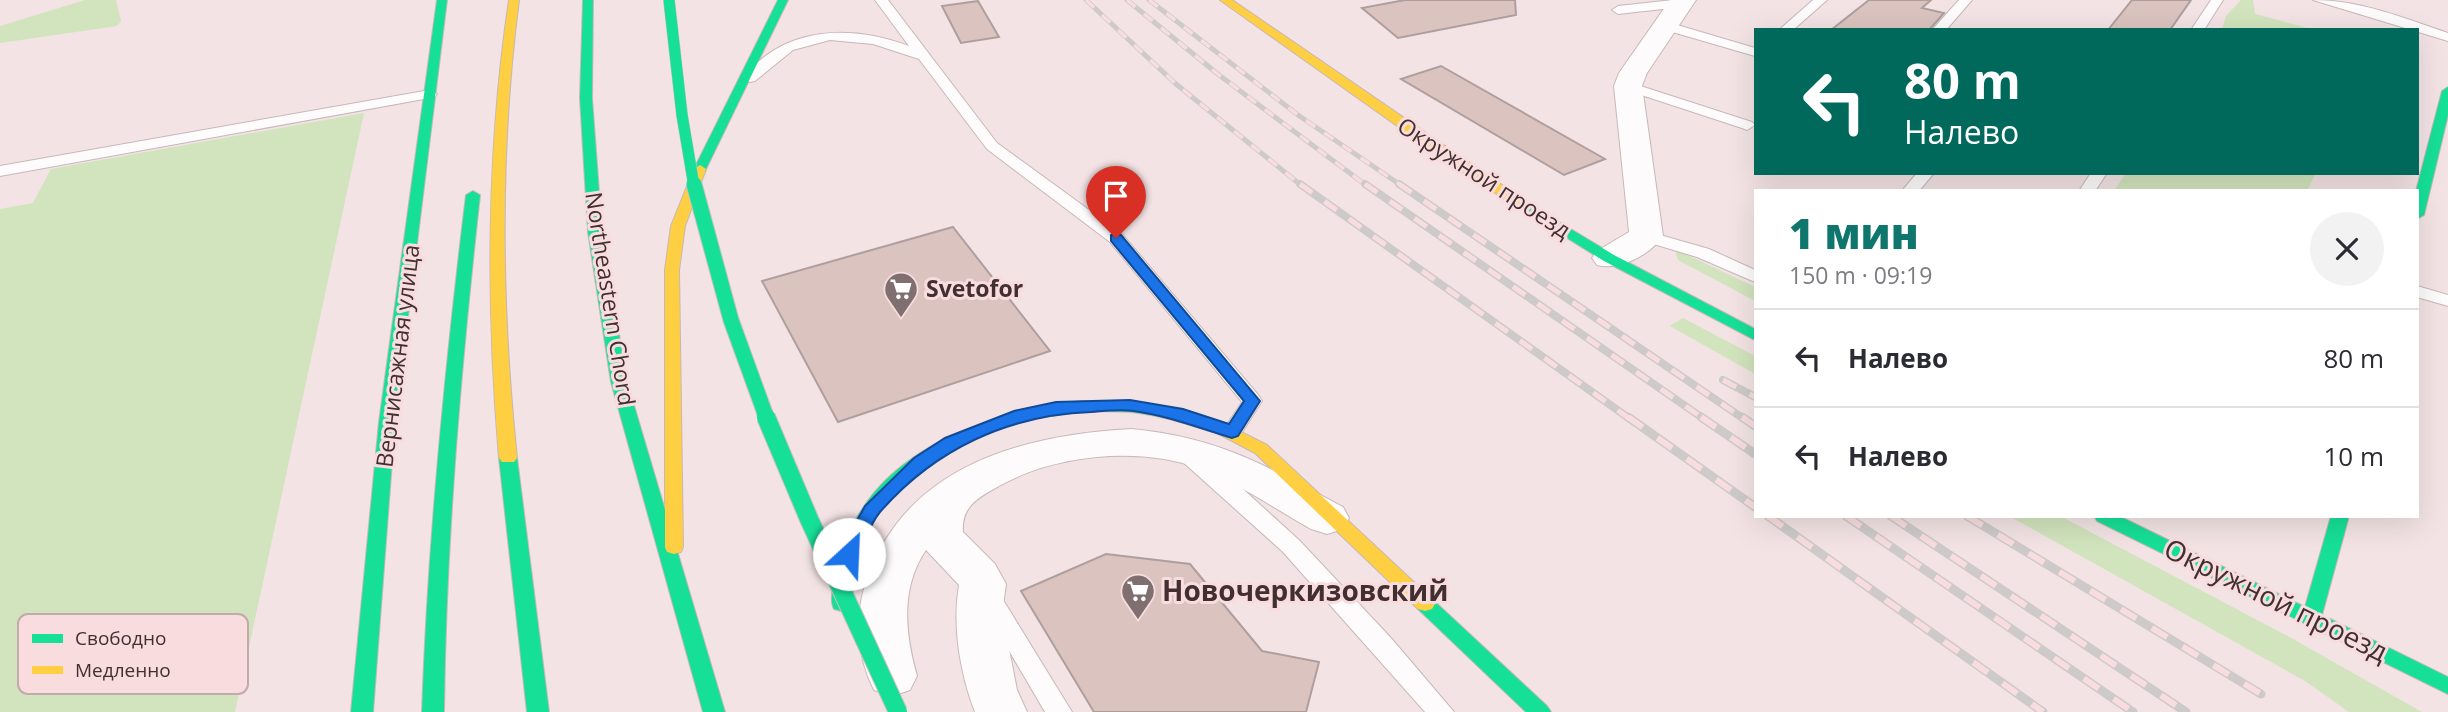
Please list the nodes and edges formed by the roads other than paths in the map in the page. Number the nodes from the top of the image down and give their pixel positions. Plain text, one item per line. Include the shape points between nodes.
1 (442, 0) edge
2 (588, 0) edge
3 (669, 0) edge
4 (783, 0) edge
5 (881, 0) edge
6 (1225, 0) edge
7 (1821, 0) edge
8 (1966, 0) edge
9 (2217, 0) edge
10 (2319, 0) edge
11 (513, 5) edge
12 (1677, 9) edge
13 (1618, 10) dead end
14 (1788, 28) edge
15 (1940, 28) edge
16 (2198, 28) edge
17 (2448, 37) edge
18 (1754, 51) edge
19 (921, 55) junction
20 (486, 81) dead end
21 (1628, 86) junction
22 (2448, 91) edge
23 (430, 94) junction
24 (736, 95) junction
25 (1747, 125) dead end
26 (0, 171) edge
27 (1924, 175) edge
28 (474, 183) dead end
29 (1912, 189) edge
30 (2419, 207) edge
31 (1646, 236) junction
32 (1609, 258) junction
33 (1754, 277) edge
34 (2419, 292) edge
35 (2448, 301) edge
36 (1754, 334) edge
37 (1232, 432) junction
38 (1176, 447) junction
39 (951, 496) junction
40 (2107, 518) edge
41 (2339, 518) edge
42 (1349, 529) junction
43 (674, 573) junction
44 (983, 584) junction
45 (2312, 617) junction
46 (2448, 686) edge
47 (362, 712) edge
48 (433, 712) edge
49 (538, 712) edge
50 (714, 712) edge
51 (884, 712) edge
52 (899, 712) edge
53 (1001, 712) edge
54 (1059, 712) edge
55 (1441, 712) edge
56 (1540, 712) edge

1 - 23 main road, Вернисажная улица
2 - 43 main road, Northeastern Chord via 586,99 595,232 620,382
3 - 52 main road, bridge via 671,67 680,128 731,320 840,588
4 - 24 main road
5 - 19 lane
6 - 32 main road, Окружной проезд via 1419,137
7 - 14 lane
8 - 15 lane
9 - 16 lane
10 - 17 lane
11 - 20 main road
11 - 49 main road via 499,114 494,257 503,416
12 - 13 lane
12 - 18 lane
12 - 21 street
19 - 24 lane via 877,38 820,38 779,52
19 - 37 lane via 992,146 1116,238 1252,401
21 - 25 lane
21 - 31 street
22 - 30 main road
23 - 26 lane
23 - 47 main road, Вернисажная улица via 387,422
24 - 43 main road via 695,176 678,226 672,270
27 - 29 lane
28 - 48 main road via 449,396
31 - 32 street
31 - 33 lane via 1703,253
32 - 36 main road, Окружной проезд
34 - 35 lane
37 - 42 main road via 1261,449
37 - 51 main road via 1200,419 1142,407 1093,404 1056,408 984,427 920,462 871,510 854,539 844,570 845,634
38 - 39 street via 1109,442 1041,452 1009,463
38 - 42 street via 1237,468
38 - 55 lane via 1226,484 1329,586
39 - 44 street via 940,524 941,538
39 - 52 street via 907,542 884,597 882,627
40 - 45 main road, Окружной проезд
41 - 45 main road
42 - 56 main road
43 - 50 main road, Northeastern Chord
44 - 53 street via 978,613 992,690
44 - 54 lane
45 - 46 main road, Окружной проезд

